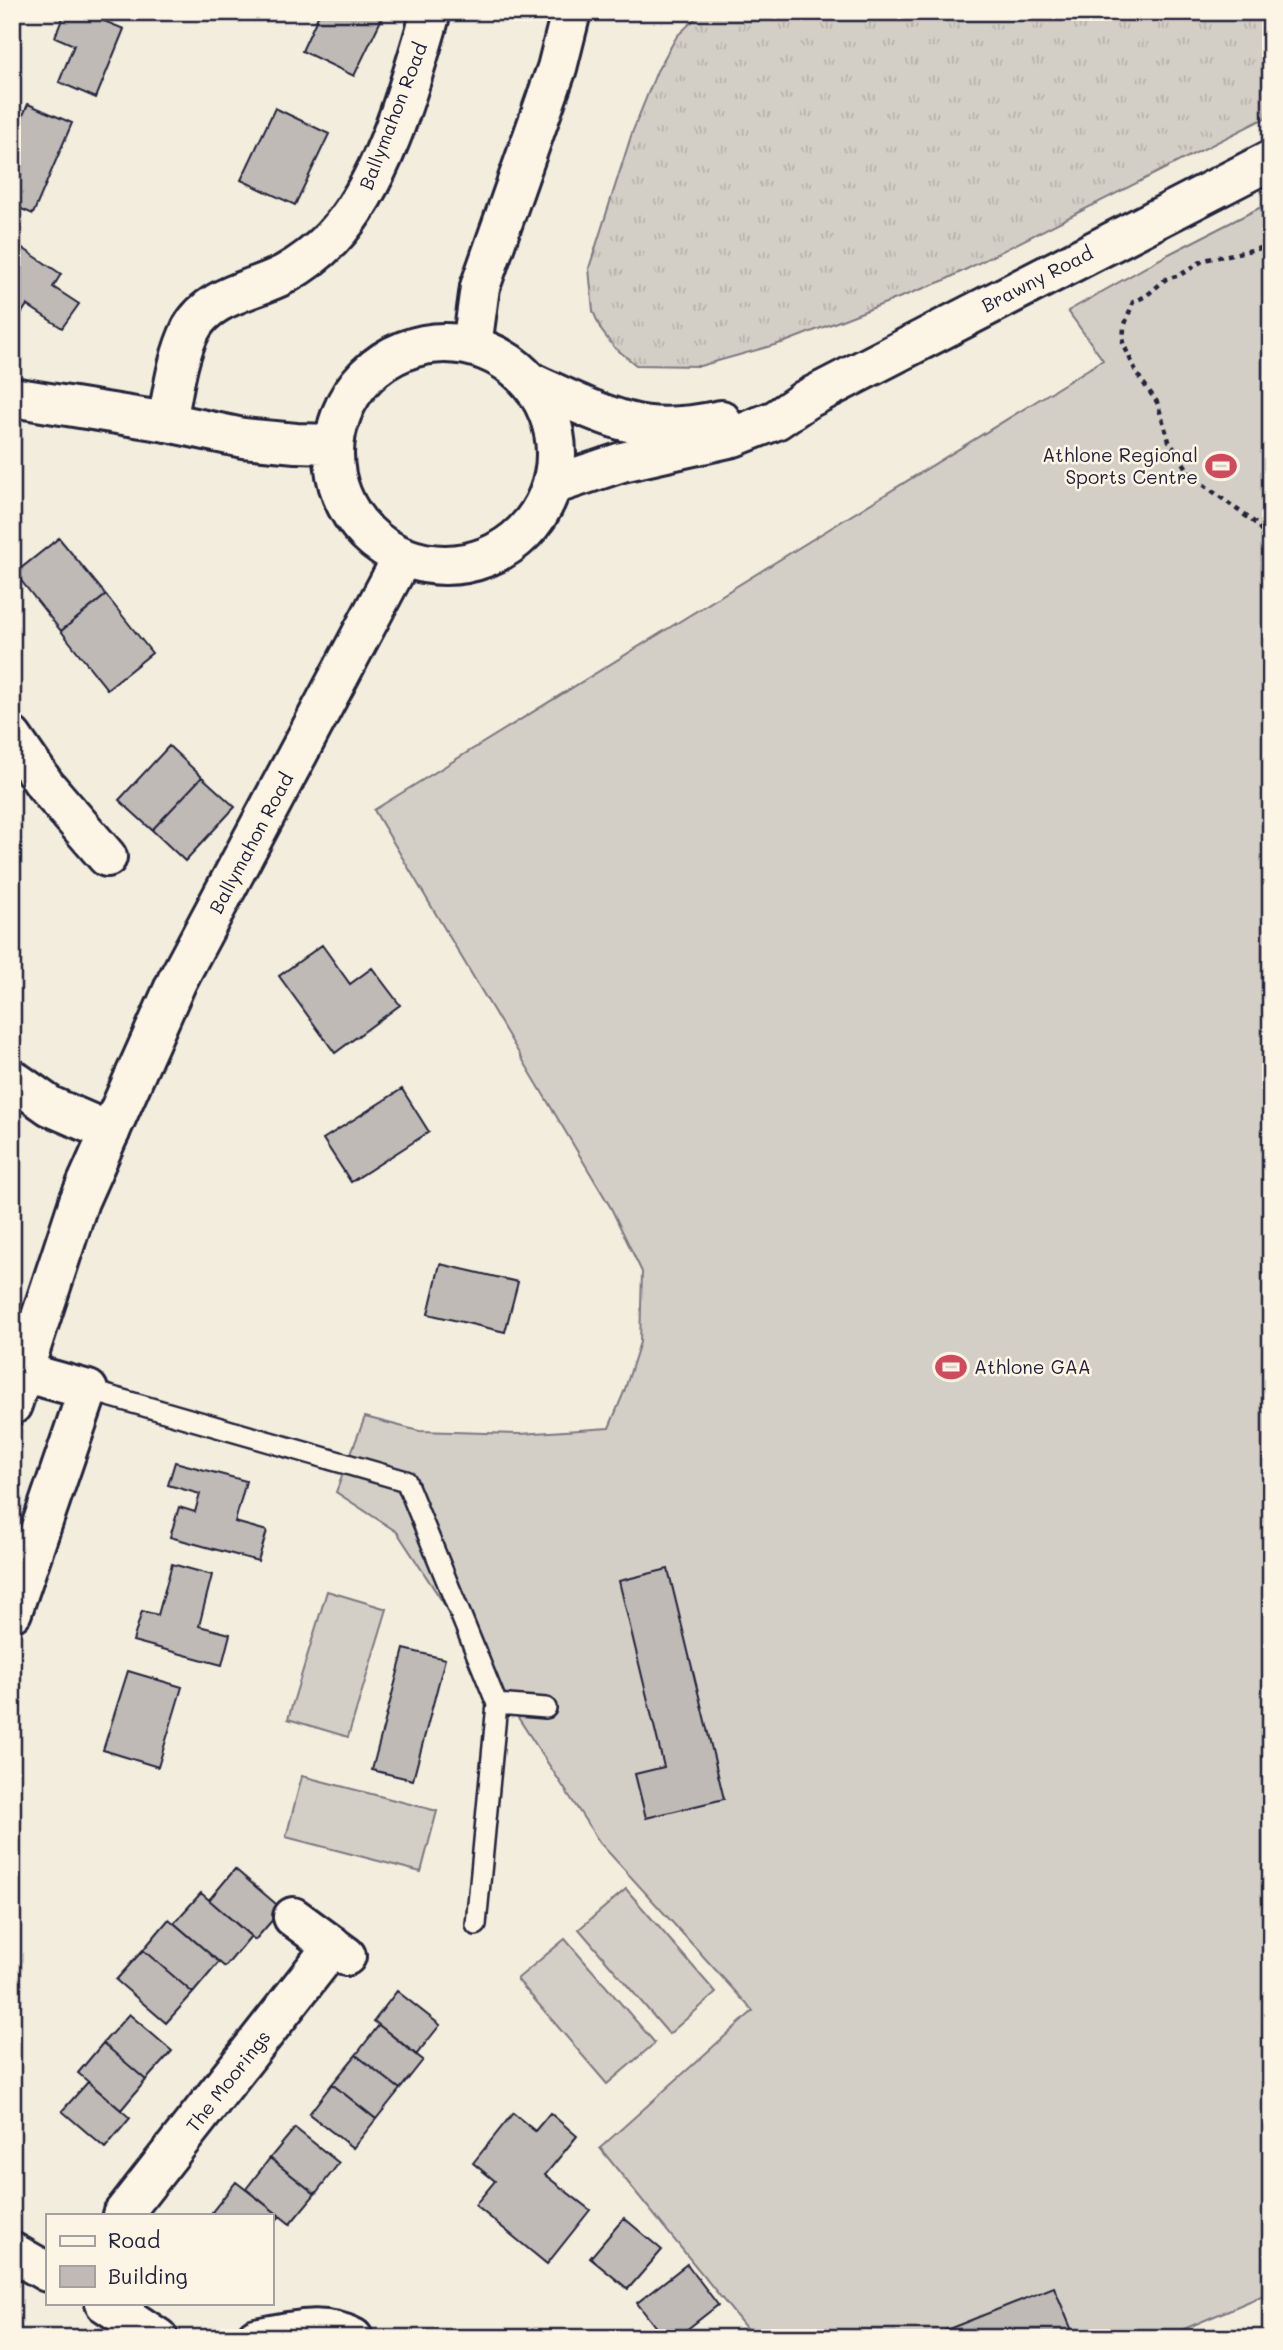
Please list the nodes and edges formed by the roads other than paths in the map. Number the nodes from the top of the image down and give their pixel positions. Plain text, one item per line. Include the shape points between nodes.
1 (431, 12) edge
2 (572, 12) edge
3 (1271, 160) edge
4 (472, 346) junction
5 (532, 383) junction
6 (12, 397) edge
7 (805, 400) junction
8 (167, 422) junction
9 (333, 444) junction
10 (552, 485) junction
11 (402, 558) junction
12 (12, 737) edge
13 (107, 857) dead end
14 (12, 1079) edge
15 (110, 1132) junction
16 (18, 1389) edge
17 (88, 1390) junction
18 (12, 1612) edge
19 (497, 1704) junction
20 (546, 1708) dead end
21 (293, 1917) dead end
22 (476, 1924) dead end
23 (123, 2214) edge
24 (12, 2252) edge
25 (46, 2271) edge
26 (107, 2304) edge
27 (158, 2338) edge
28 (256, 2338) edge
29 (354, 2338) edge

1 - 8 street, Ballymahon Road via 410,82 367,189 331,239 310,257 285,274 210,306 199,317 180,361
2 - 4 street via 557,68 480,287
3 - 7 street, Brawny Road
4 - 5 street via 505,360
4 - 9 street via 433,343 397,353 365,375 343,407
5 - 7 street, Brawny Road via 620,419 647,425 706,423
5 - 10 street via 550,414 557,448
6 - 8 street
7 - 10 street, Brawny Road via 776,420 733,437 622,462
8 - 9 street via 243,438
9 - 11 street via 335,480 348,512 371,540
10 - 11 street via 536,520 510,546 476,562 451,565
11 - 15 street, Ballymahon Road via 177,981
12 - 13 street via 45,785
14 - 15 street via 50,1106
15 - 16 street, Ballymahon Road via 79,1200
16 - 17 street
17 - 18 street
17 - 19 lane via 406,1481
19 - 20 lane
19 - 22 lane
21 - 23 street, The Moorings via 340,1951
24 - 25 street
26 - 27 street
28 - 29 street via 318,2329

